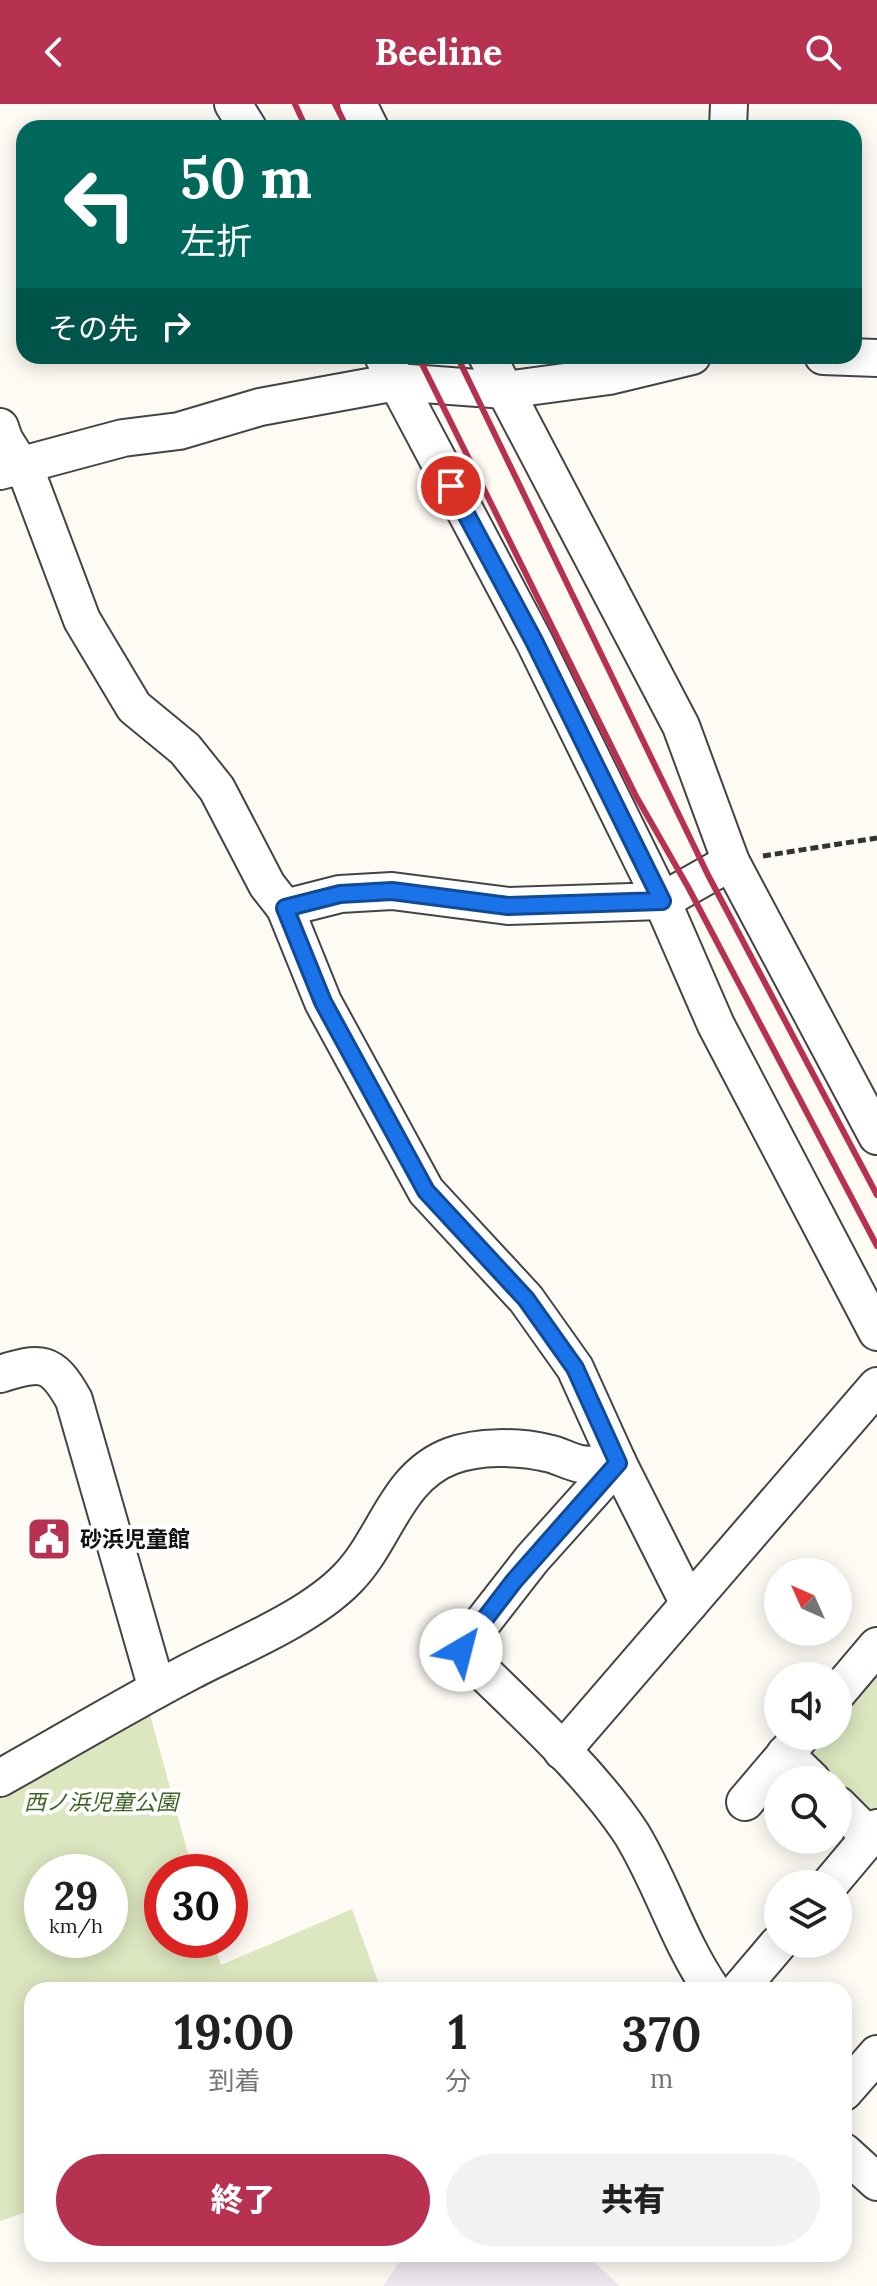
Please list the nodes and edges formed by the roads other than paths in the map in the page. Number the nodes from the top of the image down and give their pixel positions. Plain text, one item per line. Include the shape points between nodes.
1 (491, 364) edge
2 (659, 364) edge
3 (389, 369) edge
4 (505, 390) junction
5 (0, 427) edge
6 (11, 468) edge
7 (731, 862) junction
8 (662, 901) junction
9 (285, 908) junction
10 (877, 1136) edge
11 (877, 1332) edge
12 (0, 1374) edge
13 (877, 1386) edge
14 (618, 1463) junction
15 (689, 1604) junction
16 (877, 1646) edge
17 (852, 1675) edge
18 (157, 1689) junction
19 (789, 1750) edge
20 (562, 1751) junction
21 (0, 1778) edge
22 (745, 1802) dead end
23 (852, 1816) edge
24 (874, 1832) edge
25 (842, 1870) edge
26 (766, 1958) edge
27 (707, 1982) edge
28 (746, 1982) edge
29 (877, 2054) edge
30 (852, 2083) edge
31 (852, 2159) edge
32 (877, 2182) edge

1 - 4 street
2 - 4 street
3 - 4 street
3 - 6 street via 179,431 123,438
3 - 8 street via 534,641
4 - 7 street via 681,726
5 - 6 street
6 - 9 street via 44,517 82,620 134,707 185,749 217,789 267,885
7 - 8 street
7 - 10 street
8 - 9 street via 508,906 392,891 340,894
8 - 11 street via 716,1025
9 - 14 street via 323,1002 426,1191 526,1299 575,1368
12 - 18 street via 44,1365 54,1370 74,1400
13 - 15 street
14 - 15 street
14 - 18 street via 590,1465 546,1452 485,1449 429,1466 412,1481 350,1577 333,1592
14 - 20 street via 461,1650
15 - 20 street
16 - 17 street
18 - 21 street
19 - 22 street
20 - 27 street via 630,1833
23 - 24 street
24 - 25 street
26 - 28 street
29 - 30 street
31 - 32 street

